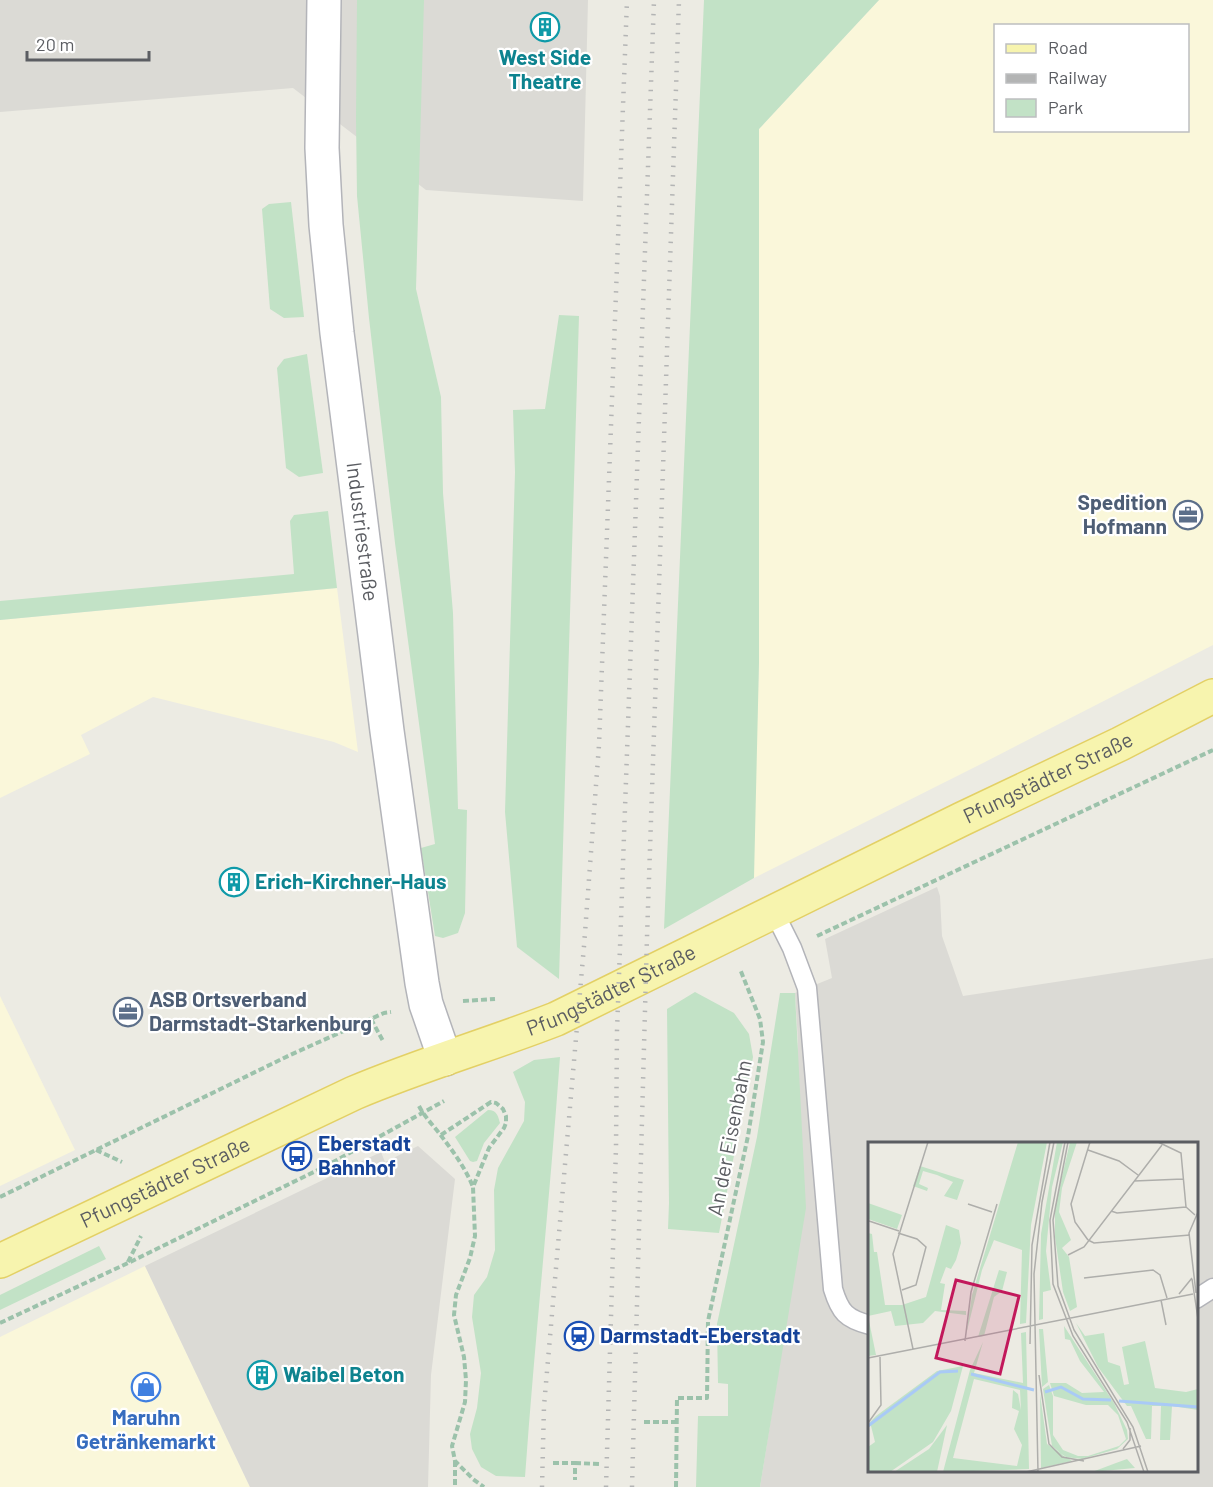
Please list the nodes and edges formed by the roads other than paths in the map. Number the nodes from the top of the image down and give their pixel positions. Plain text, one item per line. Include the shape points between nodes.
1 (324, 0) edge
2 (1213, 696) edge
3 (774, 912) junction
4 (445, 1059) junction
5 (0, 1261) edge
6 (1213, 1288) edge
7 (1198, 1298) edge
8 (868, 1324) edge

1 - 4 street, Industriestraße via 322,148 337,333 422,984
2 - 3 main road, Pfungstädter Straße
3 - 4 main road, Pfungstädter Straße via 556,1019
3 - 8 lane via 807,988 833,1289 838,1306 850,1318
4 - 5 main road, Pfungstädter Straße via 354,1093
6 - 7 lane

